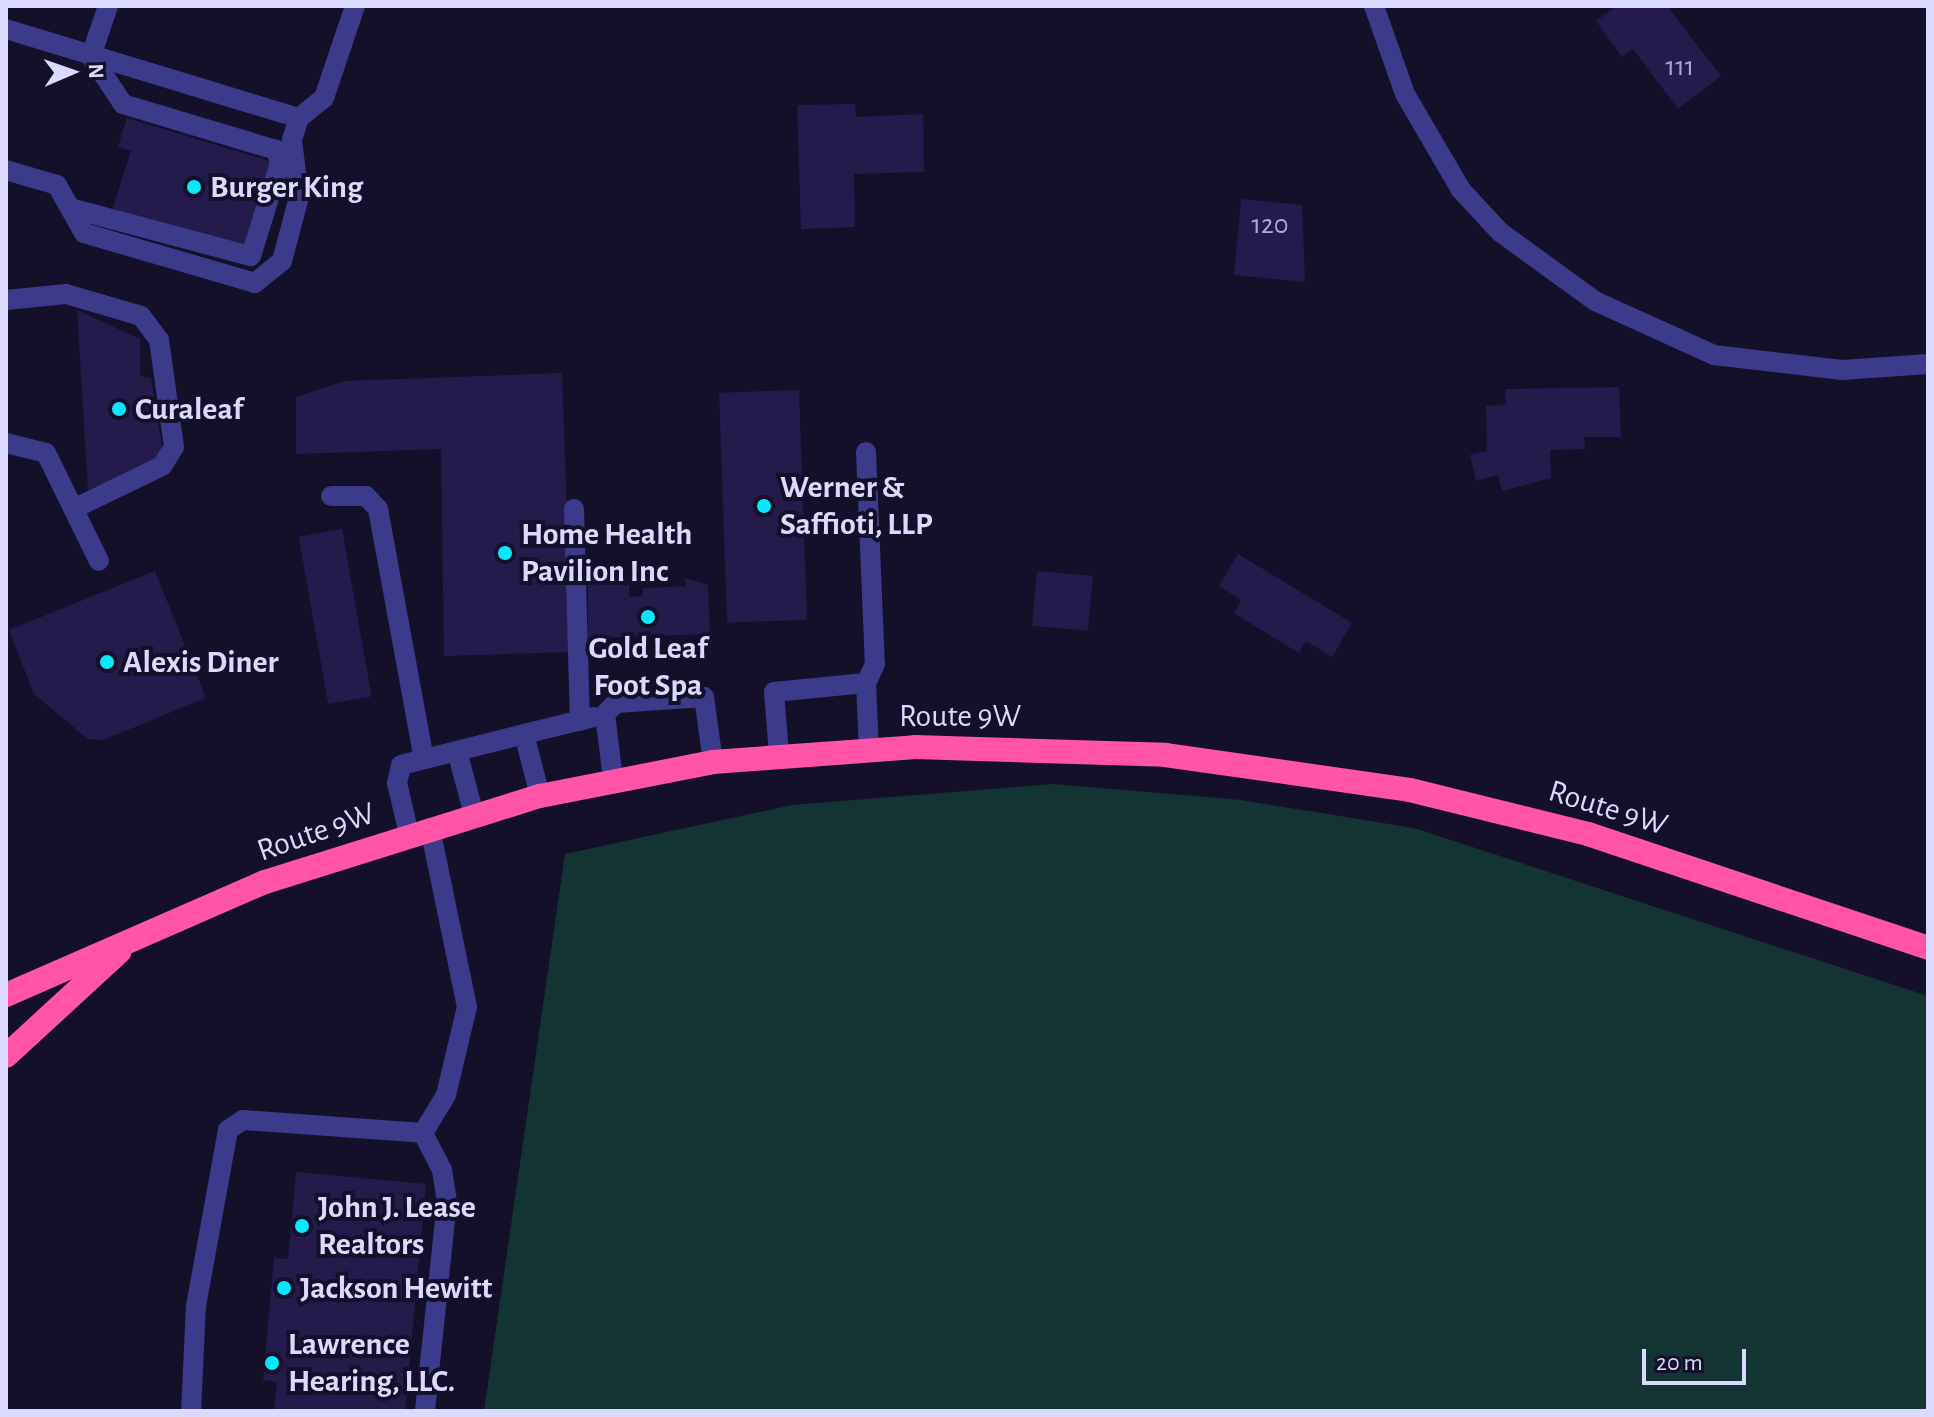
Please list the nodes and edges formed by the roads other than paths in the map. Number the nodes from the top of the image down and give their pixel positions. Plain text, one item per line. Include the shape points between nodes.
1 (108, 6) edge
2 (355, 6) edge
3 (1374, 6) edge
4 (6, 29) edge
5 (91, 56) junction
6 (299, 118) junction
7 (6, 170) edge
8 (70, 208) junction
9 (6, 300) edge
10 (1928, 364) edge
11 (6, 443) edge
12 (866, 452) dead end
13 (331, 496) dead end
14 (77, 507) junction
15 (574, 509) dead end
16 (99, 561) dead end
17 (866, 683) junction
18 (605, 714) junction
19 (580, 721) junction
20 (524, 734) junction
21 (869, 748) junction
22 (457, 751) junction
23 (779, 755) junction
24 (424, 759) junction
25 (713, 762) junction
26 (613, 779) junction
27 (540, 796) junction
28 (474, 815) junction
29 (420, 831) junction
30 (136, 936) junction
31 (1928, 948) edge
32 (6, 995) edge
33 (6, 1056) edge
34 (423, 1133) junction
35 (191, 1411) edge
36 (425, 1411) edge

1 - 5 street
2 - 6 street via 324,98
3 - 10 street via 1405,94 1461,190 1500,232 1595,301 1714,355 1842,370
4 - 5 street
5 - 6 street
5 - 8 street via 123,104 276,150 280,163 251,256
6 - 8 street via 292,223 282,261 255,283 84,233
7 - 8 street via 57,185
9 - 14 street via 66,294 141,316 159,340 174,447 162,466
11 - 14 street via 46,453
12 - 17 street via 875,664
13 - 24 street via 366,496 378,509
14 - 16 street
15 - 19 street
17 - 21 street
17 - 23 street via 774,692
18 - 19 street
18 - 25 street via 616,703 704,697
18 - 26 street
19 - 20 street
20 - 22 street
20 - 27 street
21 - 23 highway, Route 9W
21 - 31 highway, Route 9W via 1096,750 1381,784 1588,834
22 - 24 street
22 - 28 street
23 - 25 highway, Route 9W
24 - 29 street via 401,765 397,783
25 - 26 highway, Route 9W
26 - 27 highway, Route 9W
27 - 28 highway, Route 9W
28 - 29 highway, Route 9W
29 - 30 highway, Route 9W via 265,882
29 - 34 street via 467,1007 446,1095
30 - 32 highway, Route 9W
30 - 33 highway
34 - 35 street via 243,1120 228,1130 196,1306
34 - 36 street via 442,1170 447,1201

